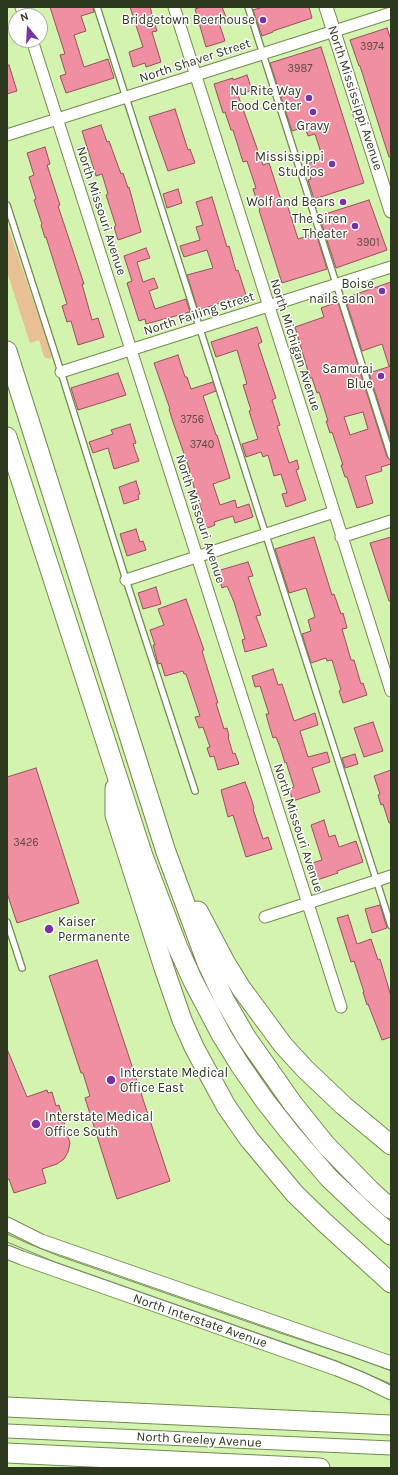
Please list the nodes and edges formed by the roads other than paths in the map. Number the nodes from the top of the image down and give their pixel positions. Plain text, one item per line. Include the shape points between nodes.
1 (97, 7) edge
2 (174, 7) edge
3 (248, 7) edge
4 (326, 7) edge
5 (391, 13) edge
6 (334, 31) junction
7 (35, 48) edge
8 (263, 54) junction
9 (195, 75) junction
10 (126, 97) junction
11 (57, 119) junction
12 (7, 135) edge
13 (7, 205) edge
14 (391, 211) edge
15 (391, 267) edge
16 (336, 285) junction
17 (268, 306) junction
18 (200, 328) junction
19 (131, 350) junction
20 (7, 351) edge
21 (61, 372) junction
22 (7, 437) edge
23 (391, 456) edge
24 (334, 512) junction
25 (391, 521) edge
26 (266, 534) junction
27 (341, 537) junction
28 (197, 557) junction
29 (126, 580) junction
30 (391, 691) edge
31 (115, 771) junction
32 (195, 791) dead end
33 (166, 852) junction
34 (391, 876) edge
35 (376, 881) junction
36 (307, 904) junction
37 (265, 918) dead end
38 (7, 922) edge
39 (391, 926) edge
40 (22, 968) dead end
41 (341, 1007) dead end
42 (391, 1145) edge
43 (391, 1209) edge
44 (7, 1224) edge
45 (391, 1235) edge
46 (7, 1252) edge
47 (391, 1283) edge
48 (391, 1363) edge
49 (391, 1393) edge
50 (7, 1407) edge
51 (391, 1425) edge
52 (7, 1431) edge
53 (391, 1448) edge
54 (7, 1453) edge
55 (320, 1468) edge

1 - 10 lane
2 - 9 street, North Michigan Avenue
3 - 8 lane
4 - 6 street, North Mississippi Avenue
5 - 6 street, North Shaver Street
6 - 8 street, North Shaver Street
6 - 14 street, North Mississippi Avenue
7 - 11 street, North Missouri Avenue
8 - 9 street, North Shaver Street
8 - 16 lane
9 - 10 street, North Shaver Street
9 - 17 street, North Michigan Avenue
10 - 11 street, North Shaver Street
10 - 18 lane
11 - 12 street, North Shaver Street
11 - 19 street, North Missouri Avenue
13 - 21 lane
15 - 16 street, North Failing Street
16 - 17 street, North Failing Street
16 - 23 lane
17 - 18 street, North Failing Street
17 - 24 street, North Michigan Avenue
18 - 19 street, North Failing Street
18 - 26 lane
19 - 21 street, North Failing Street
19 - 28 street, North Missouri Avenue
20 - 33 highway
21 - 29 lane
22 - 31 highway
24 - 26 street
24 - 27 street, North Michigan Avenue
25 - 27 street
26 - 28 street
26 - 35 lane
27 - 30 street, North Michigan Avenue
28 - 29 street
28 - 36 street, North Missouri Avenue
29 - 32 lane
31 - 45 highway via 143,856 178,948 222,1036 291,1134 329,1178
31 - 47 highway via 115,815 164,968 182,1020 226,1106 249,1139 295,1194
33 - 42 highway via 225,962 266,1023 305,1069
33 - 43 highway via 207,964 246,1037 293,1104 326,1145
34 - 35 street
35 - 36 street
35 - 39 lane
36 - 37 street
36 - 41 street, North Missouri Avenue
38 - 40 lane
44 - 48 street, North Interstate Avenue via 41,1242
46 - 49 street, North Interstate Avenue via 316,1361
50 - 51 highway
52 - 53 street, North Greeley Avenue
54 - 55 highway

